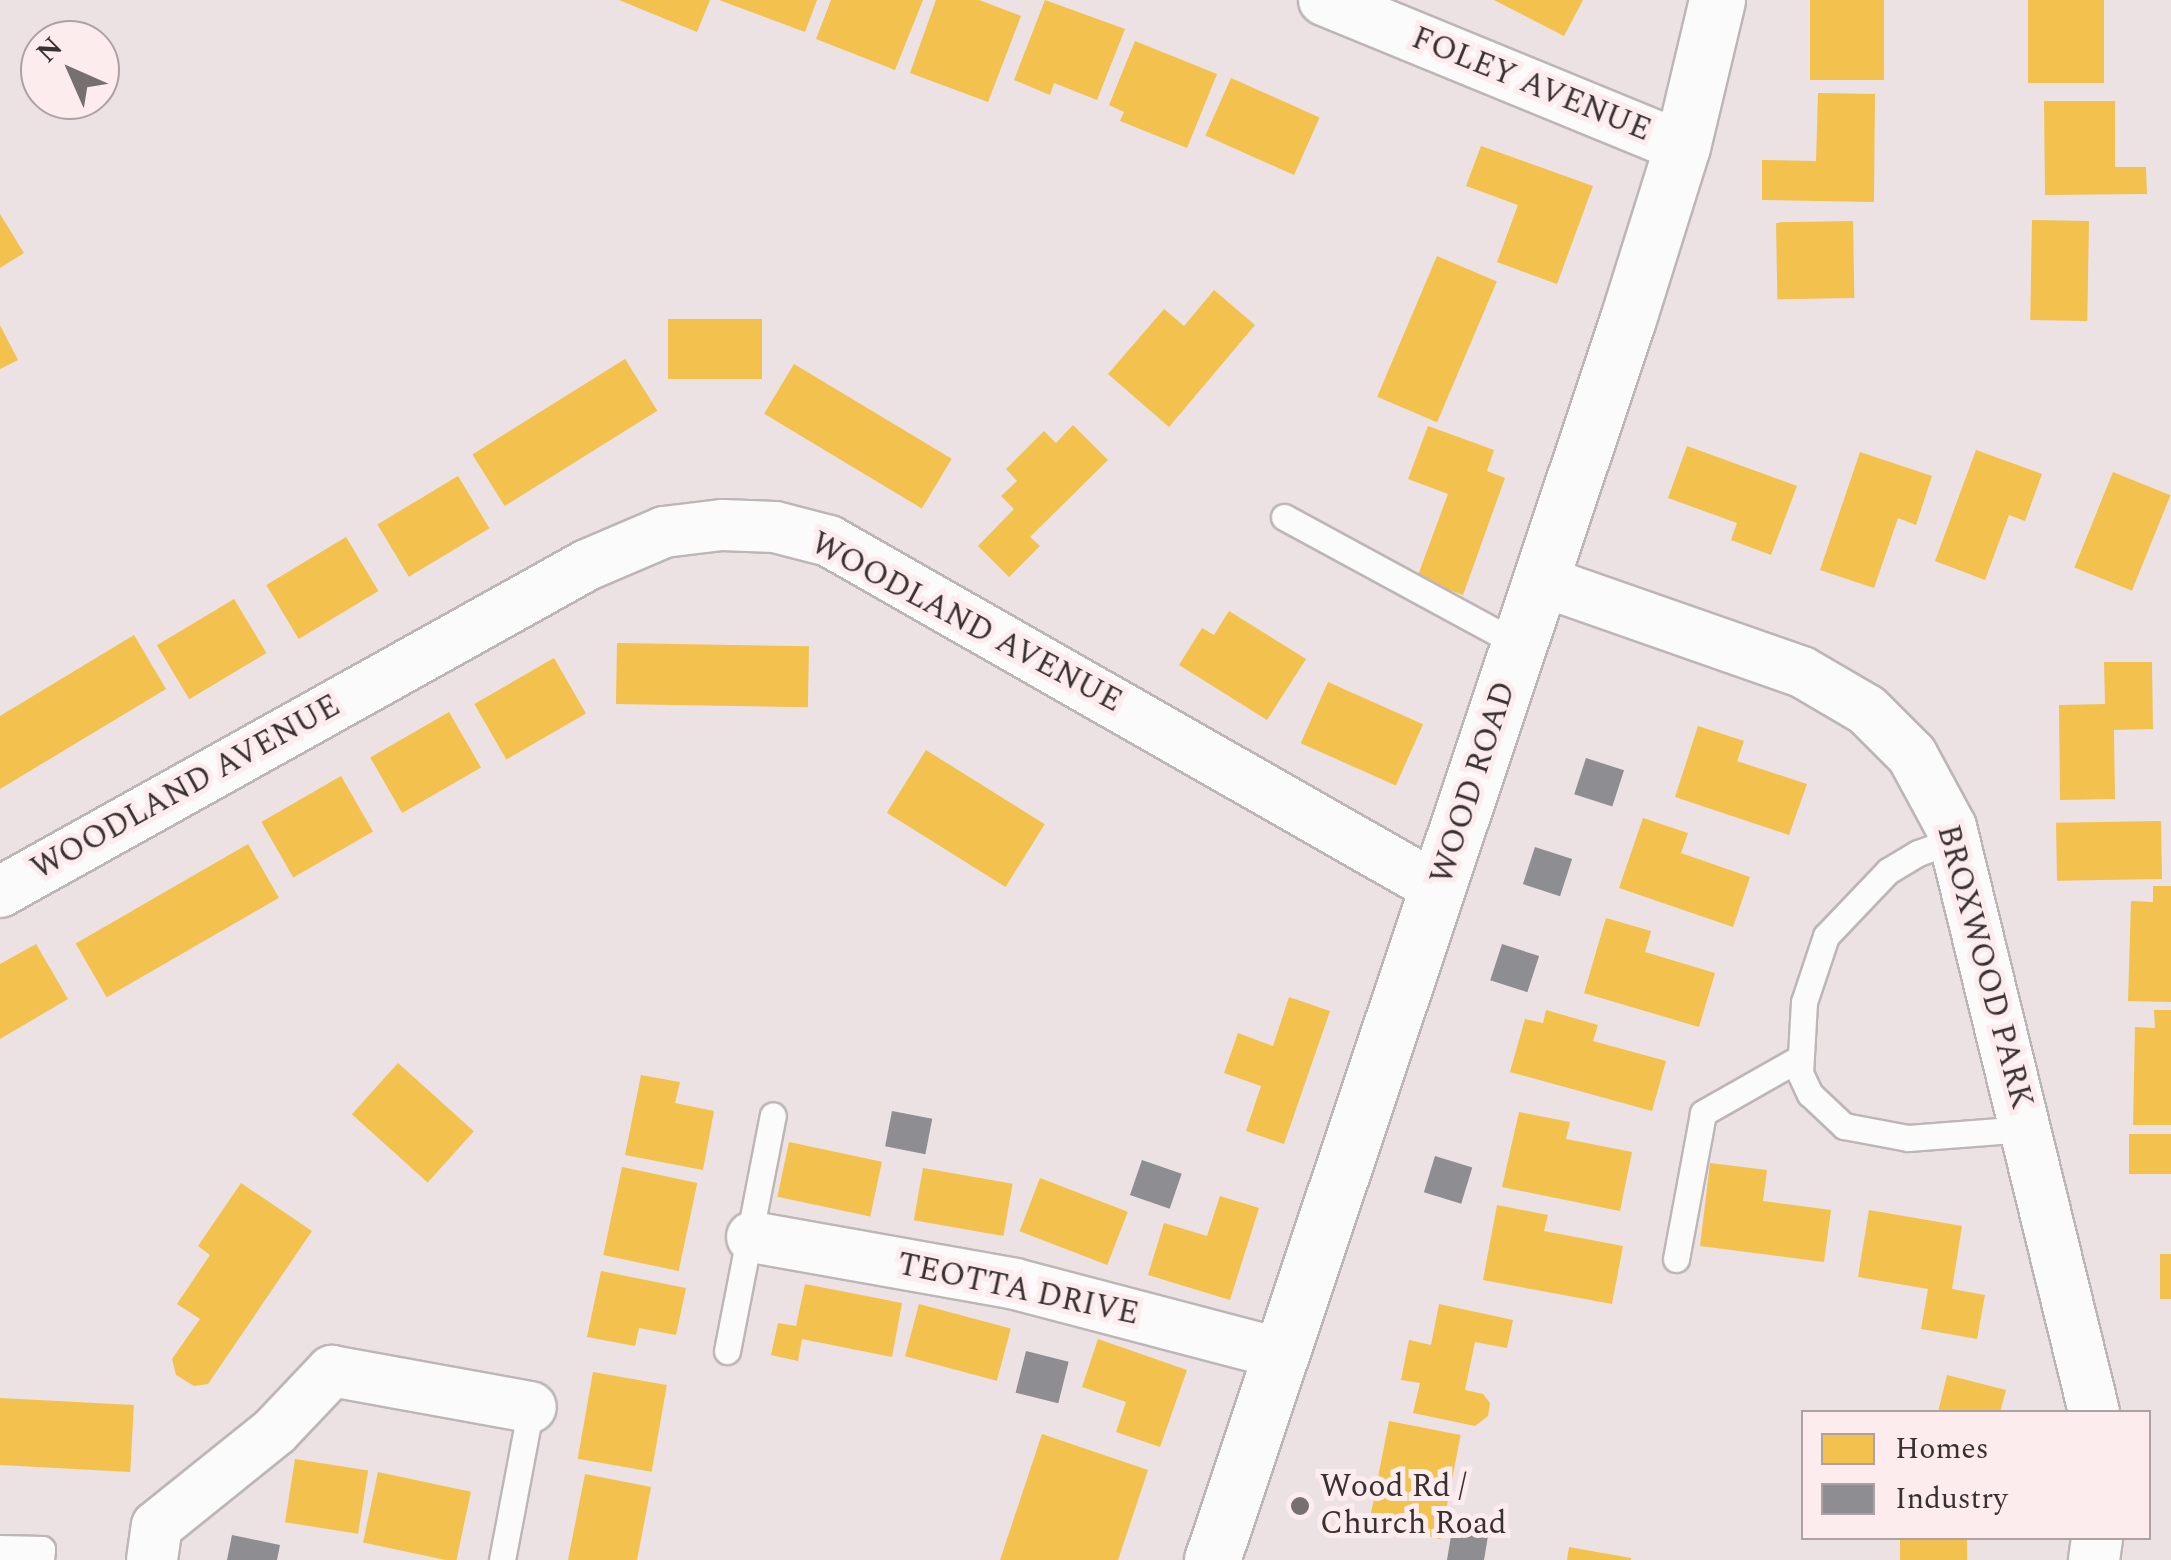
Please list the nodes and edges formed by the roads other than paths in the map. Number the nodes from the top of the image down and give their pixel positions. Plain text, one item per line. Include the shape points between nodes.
1 (1324, 0) edge
2 (1717, 0) edge
3 (1682, 147) junction
4 (1284, 517) dead end
5 (1542, 580) junction
6 (1520, 645) junction
7 (1954, 840) junction
8 (1439, 889) junction
9 (0, 892) edge
10 (1800, 1058) junction
11 (773, 1115) dead end
12 (2026, 1129) junction
13 (752, 1237) junction
14 (1676, 1259) dead end
15 (727, 1351) dead end
16 (1282, 1354) junction
17 (531, 1407) joint
18 (2094, 1410) edge
19 (0, 1548) edge
20 (41, 1560) edge
21 (152, 1560) edge
22 (502, 1560) edge
23 (1212, 1560) edge

1 - 3 street, FOLEY AVENUE
2 - 3 street, WOOD ROAD
3 - 5 street, WOOD ROAD
4 - 6 lane
5 - 6 street, WOOD ROAD
5 - 7 street, BROXWOOD PARK via 1802,672 1867,710 1912,755
6 - 8 street, WOOD ROAD
7 - 10 lane via 1888,871 1826,936 1804,1002
7 - 12 street, BROXWOOD PARK
8 - 9 street, WOODLAND AVENUE via 829,542 775,527 722,525 664,532 586,565
8 - 16 street, WOOD ROAD
10 - 12 lane via 1810,1094 1844,1126 1908,1138
10 - 14 lane via 1703,1113
11 - 13 lane
12 - 18 street, BROXWOOD PARK
13 - 15 lane
13 - 16 street, TEOTTA DRIVE via 1015,1284
16 - 23 street, WOOD ROAD
17 - 21 street via 332,1371 276,1430 158,1526
17 - 22 lane
19 - 20 lane via 42,1550

